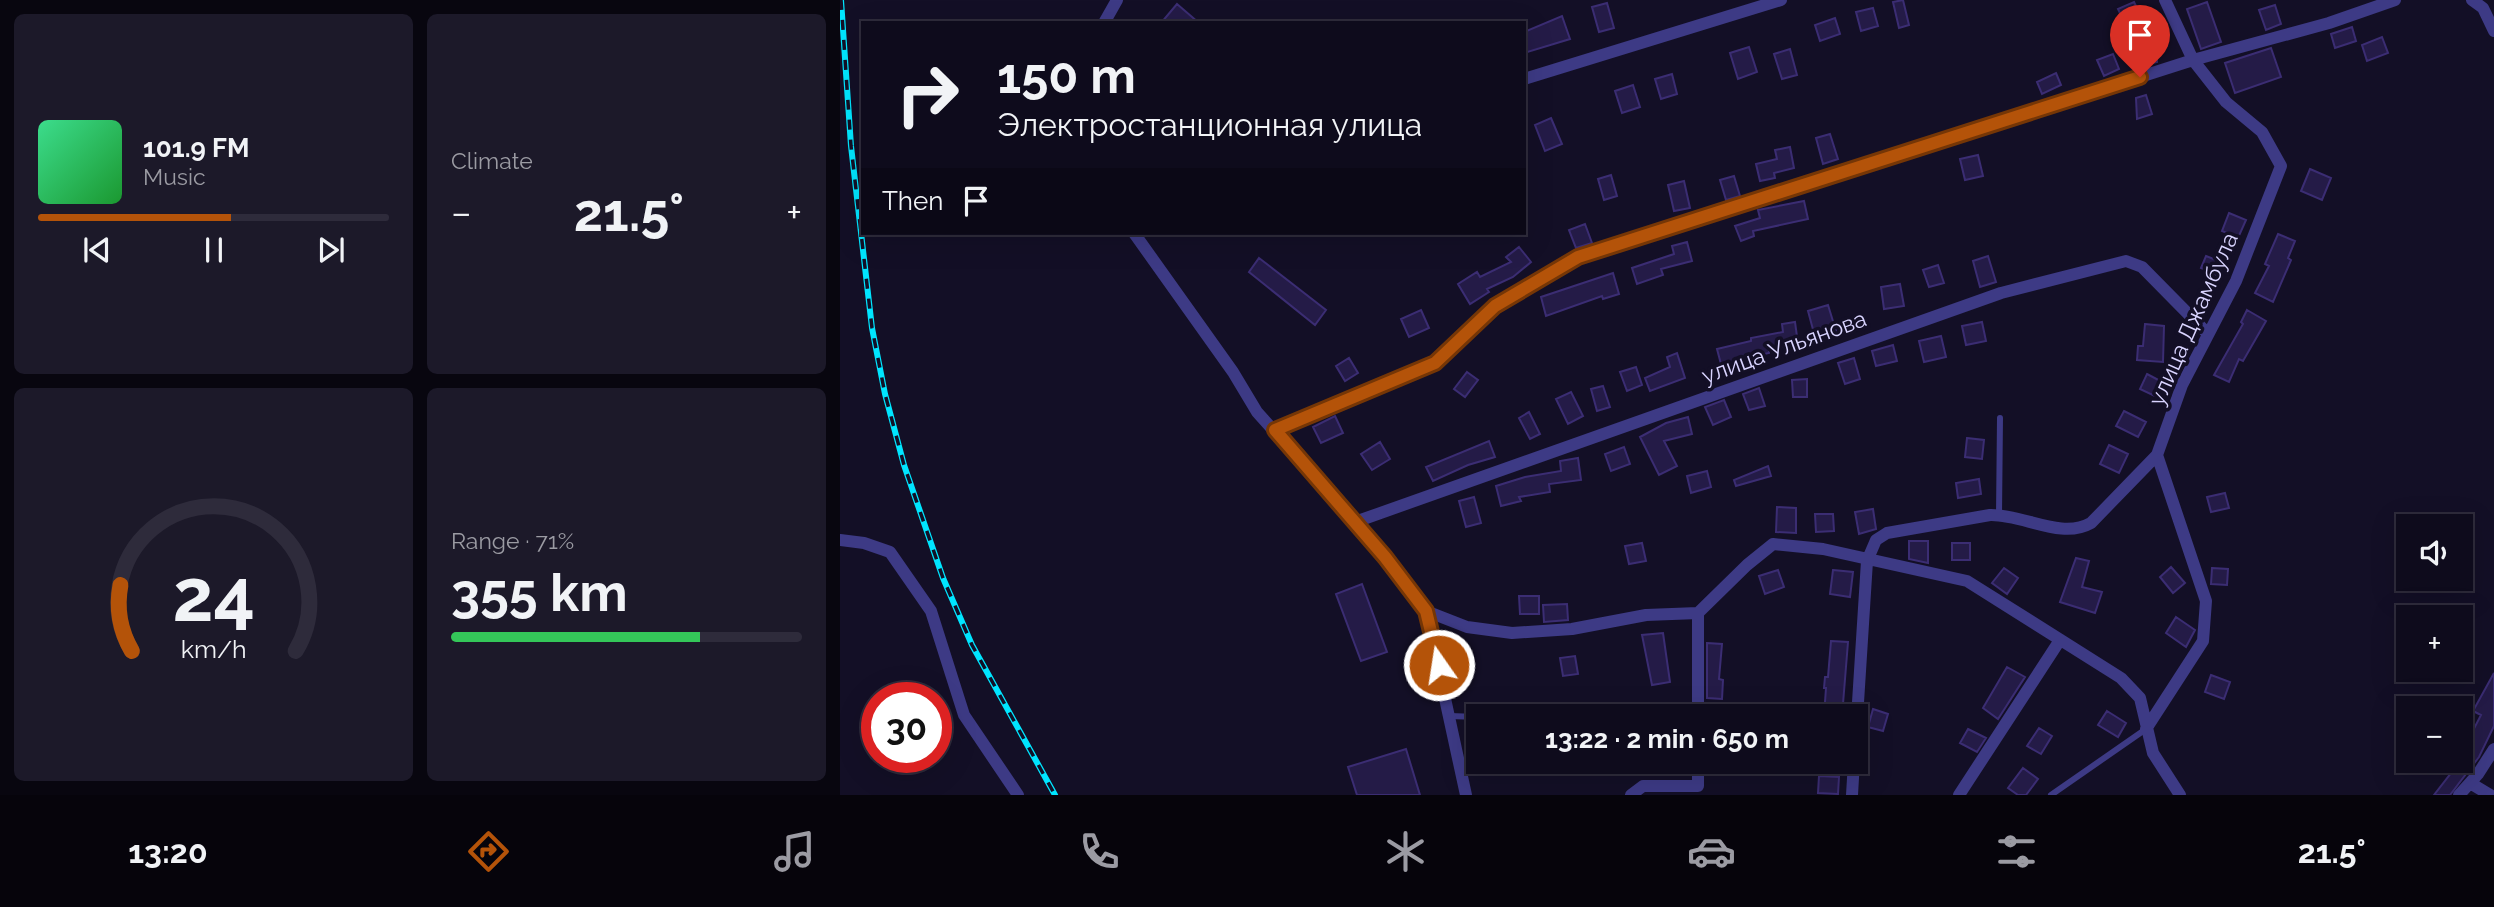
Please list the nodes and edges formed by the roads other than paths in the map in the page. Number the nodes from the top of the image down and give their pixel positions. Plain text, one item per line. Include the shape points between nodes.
1 (1117, 0) edge
2 (1781, 0) edge
3 (2165, 0) edge
4 (2396, 0) edge
5 (2472, 0) edge
6 (1105, 21) edge
7 (2494, 31) edge
8 (2193, 60) junction
9 (1526, 78) edge
10 (1135, 235) edge
11 (2208, 334) junction
12 (2000, 418) dead end
13 (1275, 430) junction
14 (2157, 455) junction
15 (1999, 515) junction
16 (1355, 522) junction
17 (840, 540) edge
18 (1867, 561) junction
19 (1426, 611) junction
20 (1698, 613) junction
21 (2060, 640) junction
22 (1698, 704) edge
23 (1858, 704) edge
24 (1448, 716) junction
25 (1466, 717) edge
26 (2146, 729) junction
27 (2494, 749) edge
28 (1853, 774) edge
29 (2470, 783) junction
30 (1698, 791) edge
31 (1018, 795) edge
32 (1466, 795) edge
33 (1631, 795) edge
34 (1852, 795) edge
35 (1959, 795) edge
36 (2051, 795) edge
37 (2180, 795) edge
38 (2459, 795) edge
39 (2490, 795) edge

1 - 6 street
2 - 9 street
3 - 8 street
4 - 8 street
5 - 7 street via 2483,8
8 - 11 street, улица Джамбула via 2226,102 2262,132 2281,166 2236,281
8 - 13 street via 1578,257 1495,306 1435,363
10 - 13 street via 1257,412
11 - 14 street, улица Джамбула via 2182,385
11 - 16 street, улица Ульянова via 2142,267 2126,261 2001,292
12 - 15 lane
13 - 16 street
14 - 15 street via 2080,529
14 - 26 street via 2206,601 2203,641
15 - 18 street via 1887,533 1876,540
16 - 19 street
17 - 31 street via 890,552 930,611 964,715
18 - 20 street via 1823,549 1773,544
18 - 21 street via 1967,580
18 - 23 street
19 - 20 street via 1467,627 1512,633 1573,629 1646,615
19 - 24 street
20 - 22 street
21 - 26 street via 2131,688 2140,698
21 - 35 street
24 - 25 lane
24 - 32 street
26 - 36 lane
26 - 37 street via 2152,753
27 - 29 street
28 - 34 street
29 - 38 street
29 - 39 street
30 - 33 street via 1643,786

